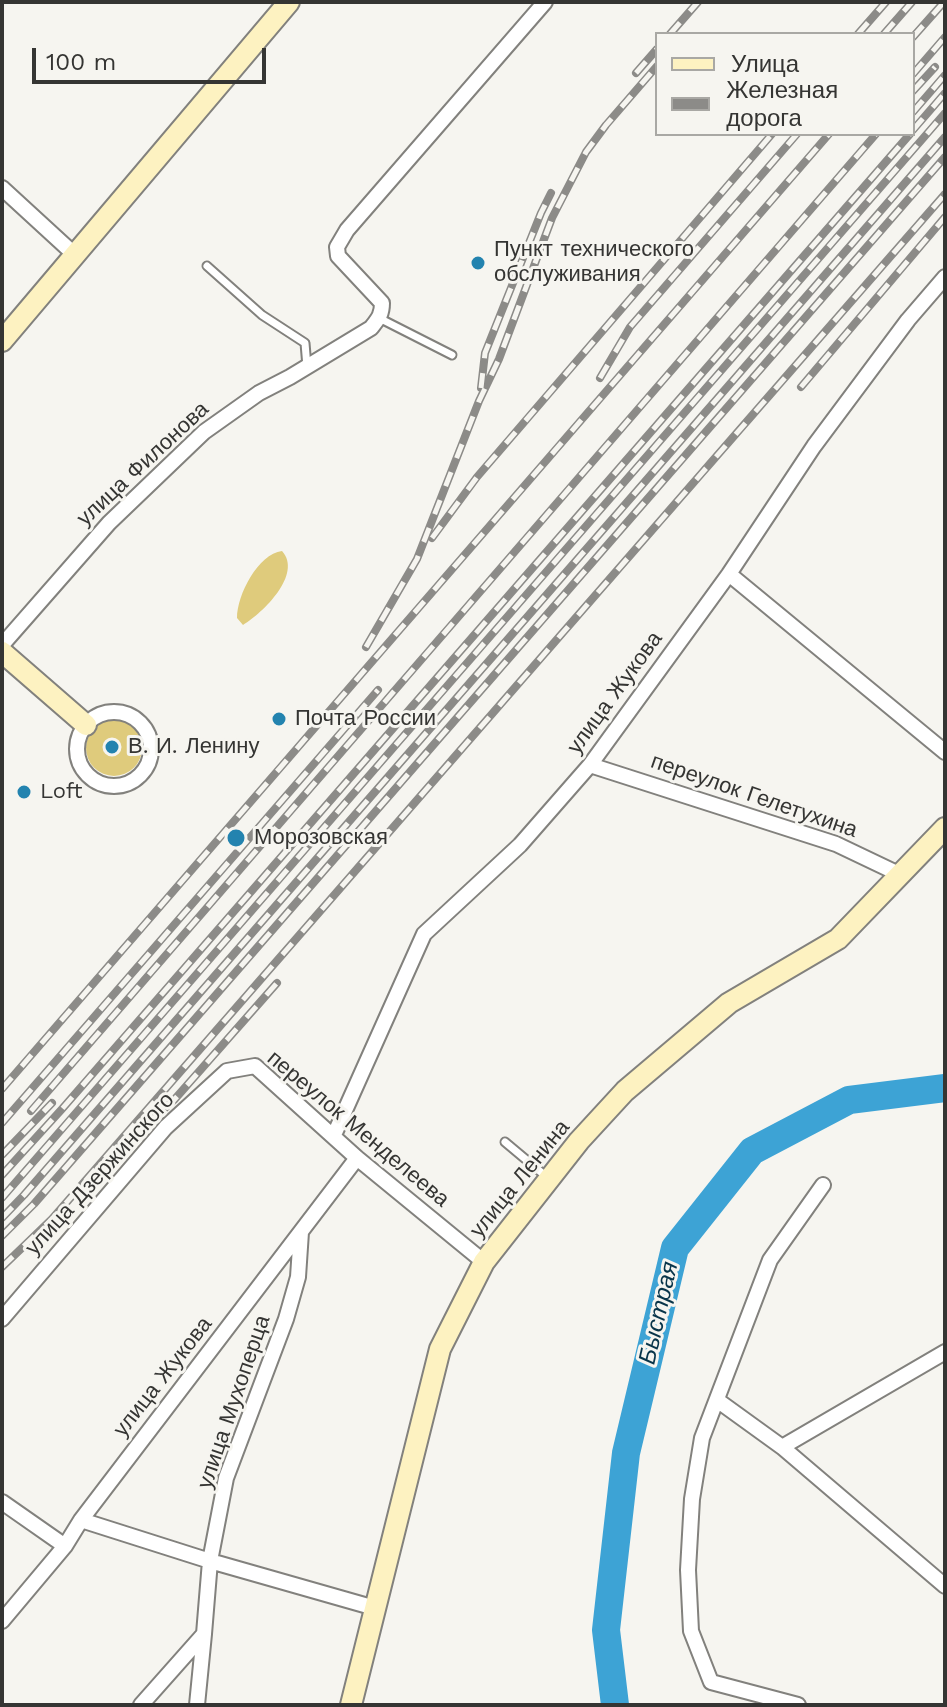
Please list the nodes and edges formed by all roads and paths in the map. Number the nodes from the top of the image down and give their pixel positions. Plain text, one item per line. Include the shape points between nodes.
1 (289, 2) edge
2 (545, 2) edge
3 (2, 188) edge
4 (75, 255) junction
5 (207, 266) dead end
6 (945, 277) edge
7 (379, 318) junction
8 (2, 341) edge
9 (452, 355) dead end
10 (307, 367) junction
11 (729, 574) junction
12 (2, 645) edge
13 (2, 652) edge
14 (86, 725) junction
15 (945, 752) edge
16 (590, 765) junction
17 (945, 828) edge
18 (901, 875) junction
19 (239, 1067) joint
20 (334, 1135) junction
21 (505, 1142) dead end
22 (357, 1158) junction
23 (550, 1179) junction
24 (823, 1185) dead end
25 (301, 1232) junction
26 (484, 1262) junction
27 (2, 1319) edge
28 (945, 1352) edge
29 (717, 1400) junction
30 (782, 1447) junction
31 (2, 1502) edge
32 (81, 1520) junction
33 (65, 1546) junction
34 (210, 1561) junction
35 (945, 1586) edge
36 (375, 1608) junction
37 (2, 1621) edge
38 (204, 1634) junction
39 (141, 1705) edge
40 (197, 1705) edge
41 (351, 1705) edge
42 (798, 1705) edge

1 - 4 street
2 - 7 street via 337,247 338,256 382,303
3 - 4 street
4 - 8 street
5 - 10 lane via 262,315 305,343
6 - 11 street, улица Жукова via 824,434
7 - 9 lane
7 - 10 street, улица Филонова
10 - 12 street, улица Филонова via 204,432 109,523
11 - 15 street
11 - 16 street, улица Жукова
13 - 14 street
14 - 14 street via 77,742 79,762 89,778 107,786 126,785 142,774 151,756 149,737 139,721 111,713
16 - 18 street, переулок Гелетухина via 836,844
16 - 20 street, улица Жукова via 520,845 424,934
17 - 18 street, улица Ленина
18 - 23 street, улица Ленина via 838,939 729,1003 625,1091
19 - 20 street, переулок Менделеева via 255,1066
19 - 27 street, улица Дзержинского via 227,1071 166,1127
20 - 22 street, переулок Менделеева
21 - 23 lane
22 - 25 street, улица Жукова
22 - 26 street, переулок Менделеева
23 - 26 street, улица Ленина
24 - 29 street via 770,1260
25 - 32 street, улица Жукова
25 - 34 street, улица Мухоперца via 298,1277 226,1478
26 - 36 street, улица Ленина via 440,1349
28 - 30 street
29 - 30 street
29 - 42 street via 702,1438 692,1499 691,1631 711,1682
30 - 35 street
31 - 33 street
32 - 33 street, улица Жукова
32 - 34 street
33 - 37 street, улица Жукова
34 - 36 street
34 - 38 street, улица Мухоперца
36 - 41 street, улица Ленина
38 - 39 street
38 - 40 street, улица Мухоперца

